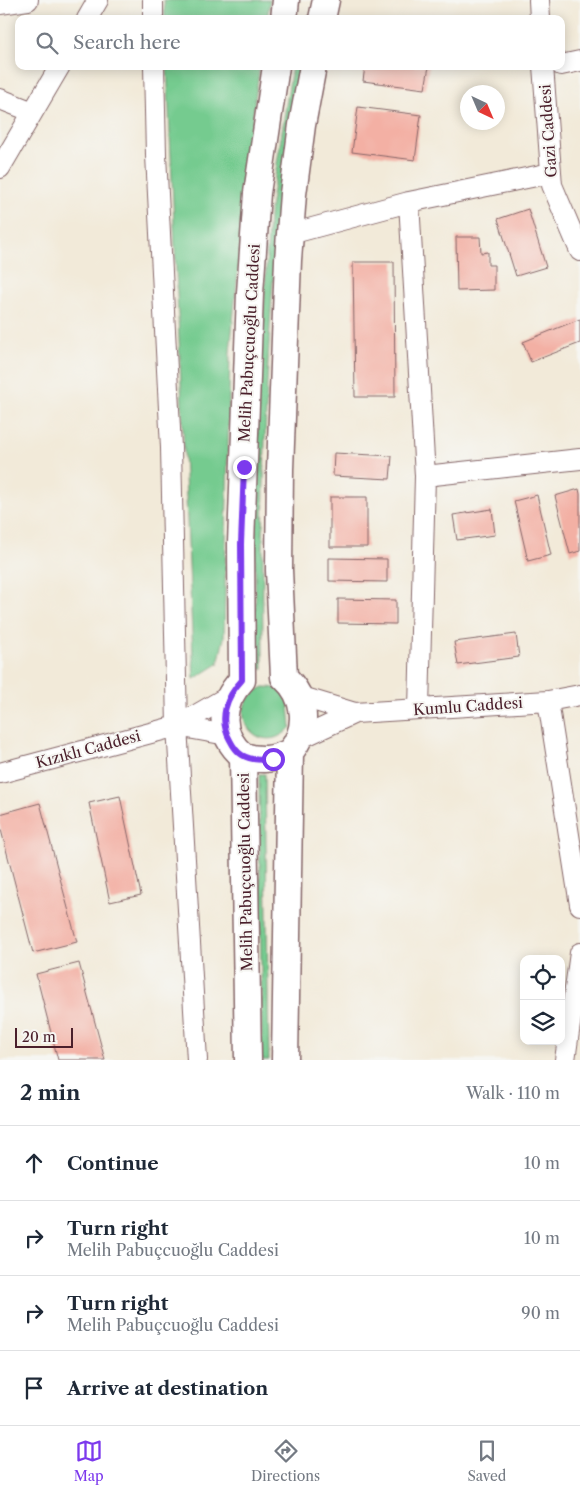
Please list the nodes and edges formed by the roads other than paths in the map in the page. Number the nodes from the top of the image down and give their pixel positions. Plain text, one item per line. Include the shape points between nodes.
1 (28, 0) edge
2 (98, 0) edge
3 (153, 0) edge
4 (286, 0) edge
5 (326, 0) edge
6 (539, 0) edge
7 (0, 4) edge
8 (89, 15) edge
9 (153, 15) edge
10 (284, 15) edge
11 (323, 15) edge
12 (540, 15) edge
13 (580, 61) edge
14 (565, 64) edge
15 (58, 70) edge
16 (154, 70) edge
17 (275, 70) edge
18 (312, 70) edge
19 (550, 70) edge
20 (0, 99) edge
21 (34, 112) junction
22 (0, 168) edge
23 (551, 173) junction
24 (409, 202) junction
25 (290, 234) junction
26 (580, 251) edge
27 (580, 459) edge
28 (425, 476) junction
29 (291, 686) junction
30 (235, 688) junction
31 (580, 694) edge
32 (548, 701) junction
33 (419, 709) junction
34 (355, 713) junction
35 (177, 726) junction
36 (227, 735) junction
37 (294, 746) junction
38 (243, 756) junction
39 (0, 773) edge
40 (580, 905) edge
41 (580, 953) edge
42 (197, 1060) edge
43 (248, 1060) edge
44 (285, 1060) edge
45 (565, 1060) edge

1 - 7 street
2 - 8 street
3 - 9 street
4 - 10 main road
5 - 11 main road
6 - 12 street
13 - 14 street
15 - 21 street
16 - 35 street via 170,448
17 - 30 main road, Melih Pabuçcuoğlu Caddesi via 257,193 250,293
18 - 25 main road via 302,125
19 - 23 street, Gazi Caddesi
20 - 21 street
21 - 22 street
23 - 24 street
23 - 26 street, Gazi Caddesi via 552,185
24 - 25 street
24 - 28 street
25 - 29 main road via 279,570
27 - 28 street
28 - 33 street
29 - 30 main road via 267,674 257,674
29 - 34 street
29 - 37 main road via 304,716 302,730
30 - 35 street
30 - 36 main road, Melih Pabuçcuoğlu Caddesi via 224,712
31 - 32 street, Kumlu Caddesi
32 - 33 street, Kumlu Caddesi
32 - 40 street
33 - 34 street, Kumlu Caddesi
34 - 37 street
35 - 36 street
35 - 39 street, Kızıklı Caddesi
35 - 42 street
36 - 38 main road, Melih Pabuçcuoğlu Caddesi
37 - 38 main road via 279,757 263,760
37 - 44 main road
38 - 43 main road, Melih Pabuçcuoğlu Caddesi
41 - 45 street

